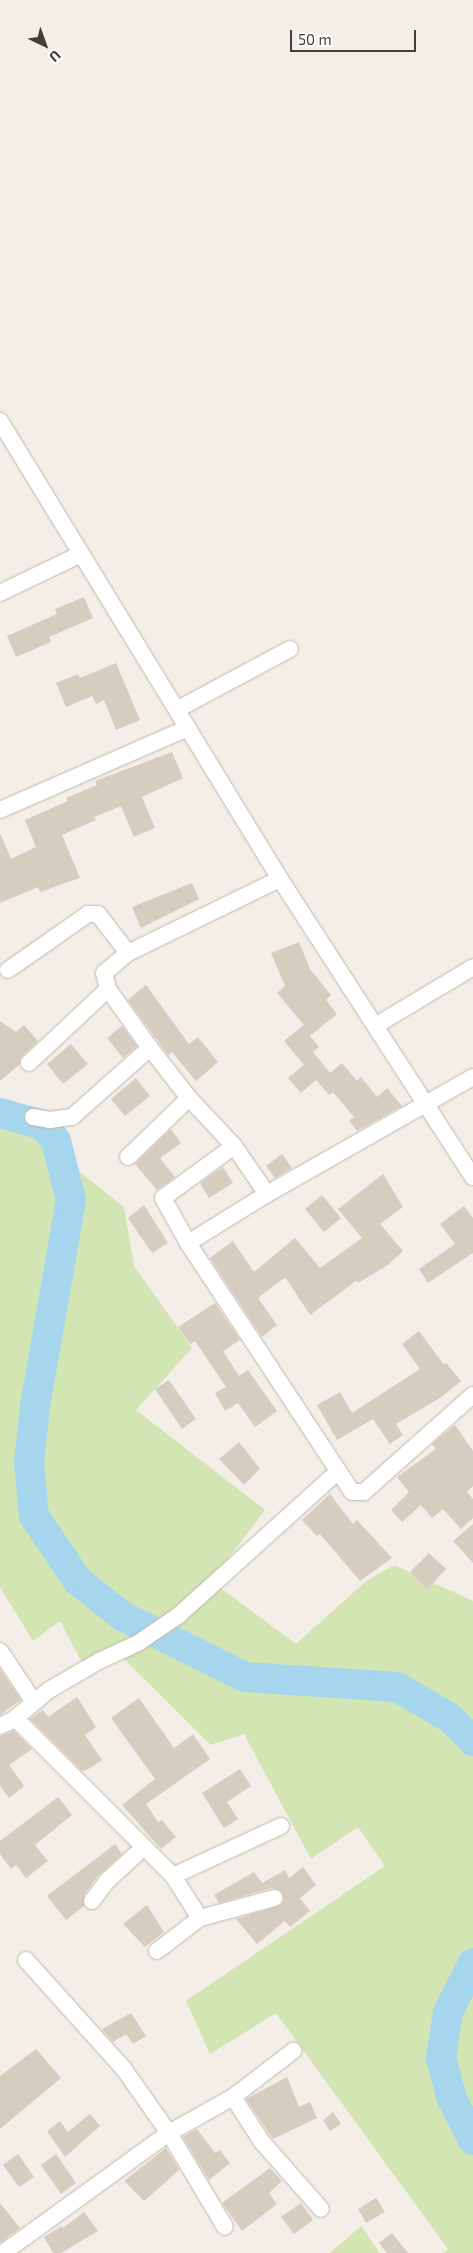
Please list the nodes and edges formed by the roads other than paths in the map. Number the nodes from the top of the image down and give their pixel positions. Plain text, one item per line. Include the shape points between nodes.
1 (3, 431) edge
2 (81, 554) junction
3 (0, 593) edge
4 (290, 649) dead end
5 (178, 709) junction
6 (188, 728) junction
7 (0, 810) edge
8 (280, 879) junction
9 (128, 953) junction
10 (473, 968) edge
11 (8, 970) dead end
12 (108, 989) junction
13 (375, 1026) junction
14 (150, 1048) junction
15 (29, 1063) dead end
16 (473, 1077) edge
17 (189, 1098) junction
18 (427, 1105) junction
19 (33, 1118) dead end
20 (234, 1146) junction
21 (128, 1157) dead end
22 (473, 1177) edge
23 (267, 1194) junction
24 (188, 1244) junction
25 (473, 1395) edge
26 (337, 1472) junction
27 (0, 1651) edge
28 (34, 1702) junction
29 (7, 1723) edge
30 (281, 1826) dead end
31 (144, 1847) junction
32 (173, 1876) junction
33 (274, 1898) dead end
34 (92, 1900) dead end
35 (200, 1918) junction
36 (156, 1952) dead end
37 (26, 1960) dead end
38 (293, 2051) dead end
39 (233, 2098) junction
40 (169, 2133) junction
41 (321, 2209) dead end
42 (225, 2227) dead end
43 (3, 2253) edge

1 - 2 street
2 - 3 street
2 - 5 street
4 - 5 street
5 - 6 street
6 - 7 street
6 - 8 street
8 - 9 street
8 - 13 street
9 - 11 street via 98,914 88,914
9 - 12 street via 106,968
10 - 13 street
12 - 14 street
12 - 15 street
13 - 18 street
14 - 17 street
14 - 19 street via 72,1116 50,1120
16 - 18 street
17 - 20 street
17 - 21 street
18 - 22 street
18 - 23 street
20 - 23 street
20 - 24 street via 163,1198
23 - 24 street
24 - 26 street
25 - 26 street via 364,1492 352,1492
26 - 28 street via 179,1615 138,1644 99,1661
27 - 28 street
28 - 29 street
29 - 31 street
30 - 32 street
31 - 32 street
31 - 34 street via 106,1881
32 - 35 street
33 - 35 street
35 - 36 street
37 - 40 street via 123,2068
38 - 39 street
39 - 40 street
39 - 41 street via 262,2142
40 - 42 street
40 - 43 street

